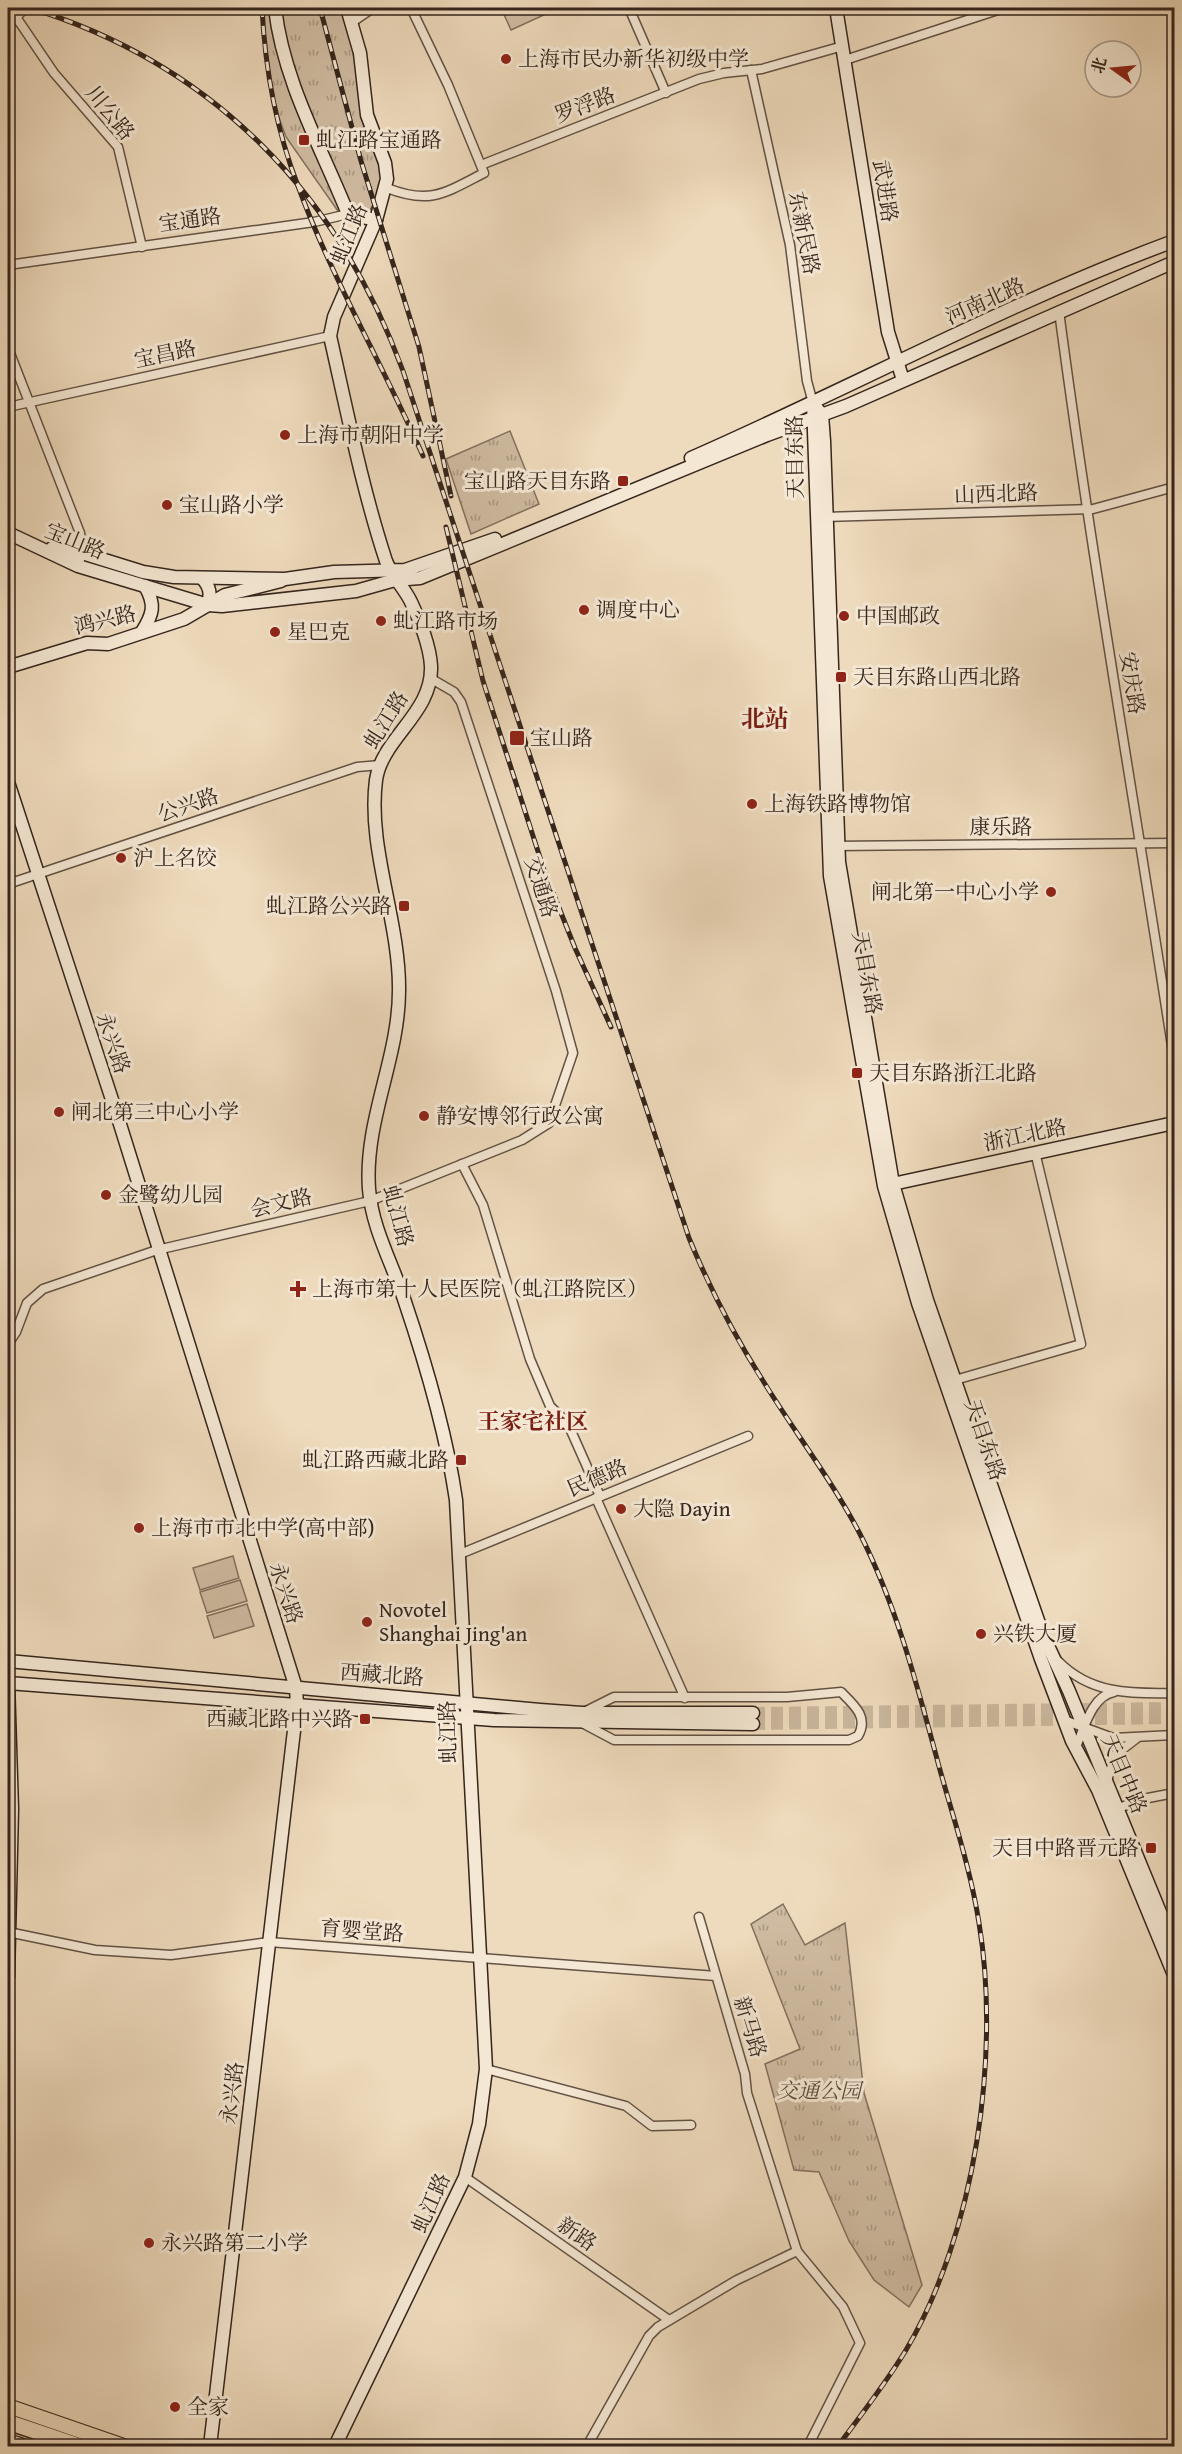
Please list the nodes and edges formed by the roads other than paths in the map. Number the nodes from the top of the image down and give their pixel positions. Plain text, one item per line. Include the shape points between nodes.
1 (9, 8) edge
2 (26, 8) edge
3 (274, 8) edge
4 (347, 8) edge
5 (373, 8) edge
6 (411, 8) edge
7 (629, 8) edge
8 (836, 8) edge
9 (1004, 8) edge
10 (18, 16) junction
11 (351, 23) junction
12 (8, 24) edge
13 (843, 46) junction
14 (845, 60) junction
15 (751, 70) junction
16 (666, 93) junction
17 (482, 169) junction
18 (387, 188) junction
19 (348, 214) junction
20 (376, 220) junction
21 (1174, 241) edge
22 (142, 247) junction
23 (1174, 261) edge
24 (8, 265) edge
25 (1059, 311) junction
26 (330, 336) junction
27 (8, 348) edge
28 (897, 363) junction
29 (903, 380) junction
30 (30, 401) junction
31 (813, 403) junction
32 (8, 407) edge
33 (817, 417) junction
34 (1174, 488) edge
35 (1087, 509) junction
36 (821, 517) junction
37 (8, 526) edge
38 (8, 533) edge
39 (80, 560) junction
40 (392, 574) junction
41 (202, 578) junction
42 (285, 579) junction
43 (145, 586) junction
44 (208, 605) junction
45 (142, 632) junction
46 (8, 667) edge
47 (430, 678) junction
48 (380, 765) junction
49 (8, 782) edge
50 (1174, 843) edge
51 (1142, 844) junction
52 (833, 846) junction
53 (36, 875) junction
54 (8, 884) edge
55 (1174, 1059) edge
56 (549, 1123) joint
57 (1174, 1123) edge
58 (1035, 1152) junction
59 (462, 1164) junction
60 (888, 1185) junction
61 (370, 1201) junction
62 (157, 1250) junction
63 (8, 1344) edge
64 (955, 1380) junction
65 (748, 1436) dead end
66 (598, 1497) junction
67 (460, 1554) junction
68 (1050, 1652) junction
69 (8, 1661) edge
70 (8, 1683) edge
71 (296, 1688) junction
72 (1118, 1691) junction
73 (1174, 1693) edge
74 (685, 1698) junction
75 (467, 1703) junction
76 (297, 1705) junction
77 (1092, 1710) junction
78 (582, 1718) junction
79 (467, 1719) junction
80 (753, 1719) tunnel mouth
81 (1064, 1720) junction
82 (1084, 1728) junction
83 (1103, 1735) junction
84 (1174, 1735) edge
85 (1140, 1736) junction
86 (1075, 1749) junction
87 (1107, 1783) junction
88 (1174, 1793) edge
89 (1118, 1808) junction
90 (699, 1917) dead end
91 (8, 1932) edge
92 (269, 1942) junction
93 (1174, 1946) edge
94 (480, 1959) junction
95 (1174, 1975) edge
96 (716, 1976) junction
97 (8, 1977) edge
98 (486, 2069) junction
99 (691, 2125) dead end
100 (465, 2177) junction
101 (797, 2251) junction
102 (669, 2320) junction
103 (8, 2406) edge
104 (8, 2422) edge
105 (8, 2442) edge
106 (809, 2445) edge
107 (21, 2446) edge
108 (79, 2446) edge
109 (124, 2446) edge
110 (210, 2446) edge
111 (335, 2446) edge
112 (587, 2446) edge

1 - 10 street
2 - 10 street
3 - 19 main road, 虬江路 via 279,36 314,137
4 - 11 main road, 虬江路
5 - 11 street
6 - 17 street
7 - 16 street
8 - 13 main road, 武进路
9 - 14 street
10 - 12 street
10 - 22 street, 川公路 via 54,73 117,147
11 - 18 main road, 虬江路 via 361,60 367,115 385,163
13 - 14 main road, 武进路
13 - 15 street, 罗浮路
14 - 28 main road, 武进路 via 888,332
15 - 16 street, 罗浮路 via 712,75
15 - 31 street, 东新民路 via 790,245
16 - 17 street, 罗浮路
17 - 18 street, 罗浮路 via 430,197 412,197
18 - 20 main road, 虬江路
19 - 20 main road, 宝通路
19 - 22 street, 宝通路
20 - 26 main road, 虬江路 via 334,317
21 - 28 main road, 河南北路
22 - 24 street, 宝通路
23 - 25 main road, 河南北路
25 - 29 main road, 河南北路
25 - 35 street, 安庆路
26 - 30 street, 宝昌路
26 - 40 main road, 虬江路 via 368,497
27 - 30 street
28 - 29 main road, 武进路
28 - 31 main road, 河南北路
29 - 33 main road, 河南北路
30 - 32 street, 宝昌路
30 - 39 street via 80,533
31 - 33 main road, 天目东路
31 - 40 main road, 宝山路 via 554,518
33 - 36 main road, 天目东路
33 - 40 main road, 宝山路 via 420,578
34 - 35 street, 山西北路
35 - 36 street, 山西北路
35 - 51 street, 安庆路
36 - 52 main road, 天目东路
37 - 39 main road, 宝山路
38 - 39 main road, 宝山路
39 - 41 main road, 宝山路
39 - 43 main road, 宝山路
40 - 42 main road, 宝山路 via 334,572
40 - 44 main road, 宝山路 via 356,591
40 - 47 main road, 虬江路 via 415,611 430,661
41 - 42 main road, 宝山路
41 - 44 main road via 208,584
42 - 44 main road, 鸿兴路 via 225,595
43 - 44 main road, 宝山路
43 - 45 main road via 153,610
44 - 45 main road, 鸿兴路 via 184,619
45 - 46 main road, 鸿兴路 via 108,644 87,643
47 - 48 main road, 虬江路 via 418,710
47 - 56 street, 交通路 via 454,692 461,702 573,1053
48 - 53 street, 公兴路 via 357,767
48 - 61 main road, 虬江路 via 375,819 399,989 395,1032 370,1146
49 - 53 main road, 永兴路
50 - 51 street, 康乐路
51 - 52 street, 康乐路
51 - 55 street, 安庆路
52 - 60 main road, 天目东路 via 830,876
53 - 54 street, 公兴路
53 - 62 main road, 永兴路 via 119,1121
56 - 59 street, 会文路 via 522,1140
57 - 58 main road, 浙江北路
58 - 60 main road, 浙江北路
58 - 64 street via 1081,1344
59 - 61 street, 会文路
59 - 66 street via 483,1205 534,1369 552,1410 568,1424
60 - 64 main road, 天目东路
60 - 81 main road, 天目东路 via 945,1383
61 - 62 street, 会文路
61 - 67 main road, 虬江路 via 420,1345 443,1434 454,1488
62 - 63 street, 会文路 via 35,1293
62 - 71 main road, 永兴路
64 - 68 main road, 天目东路
65 - 66 street, 民德路
66 - 67 street, 民德路
66 - 74 street
67 - 75 main road, 虬江路
68 - 72 street via 1080,1680
68 - 82 main road, 天目中路
69 - 71 main road, 西藏北路
70 - 76 main road, 西藏北路
70 - 91 main road via 12,1809
71 - 75 main road, 西藏北路
71 - 76 main road, 永兴路
72 - 73 street
72 - 77 street via 1103,1696
74 - 78 street via 614,1697
74 - 78 street via 841,1692 861,1713 862,1727 858,1737 849,1740 614,1740
75 - 78 main road, 西藏北路
75 - 79 main road, 虬江路
76 - 79 main road, 西藏北路
76 - 92 main road, 永兴路
77 - 82 street
77 - 83 street via 1093,1725
78 - 79 main road, 西藏北路
78 - 80 main road, 西藏北路
79 - 94 main road, 虬江路
81 - 82 street
81 - 86 main road, 天目中路
82 - 83 street
82 - 86 street
82 - 87 main road, 天目中路
83 - 85 street
84 - 85 street
85 - 87 street via 1115,1755
86 - 95 main road, 天目中路 via 1100,1796
87 - 89 main road, 天目中路
88 - 89 street
89 - 93 main road, 天目中路
90 - 96 street, 新马路
91 - 92 street, 育婴堂路 via 95,1950 171,1955
91 - 97 main road
92 - 94 street, 育婴堂路
92 - 110 main road, 永兴路
94 - 96 street, 育婴堂路
94 - 98 main road, 虬江路
96 - 101 street, 新马路 via 746,2074 747,2093
98 - 99 street via 626,2106 652,2126
98 - 100 main road, 虬江路 via 479,2124
100 - 102 street, 新路
100 - 111 main road, 虬江路
101 - 102 street
101 - 106 street via 843,2307 860,2343
102 - 112 street via 650,2336
103 - 109 main road
104 - 108 highway
105 - 107 highway

